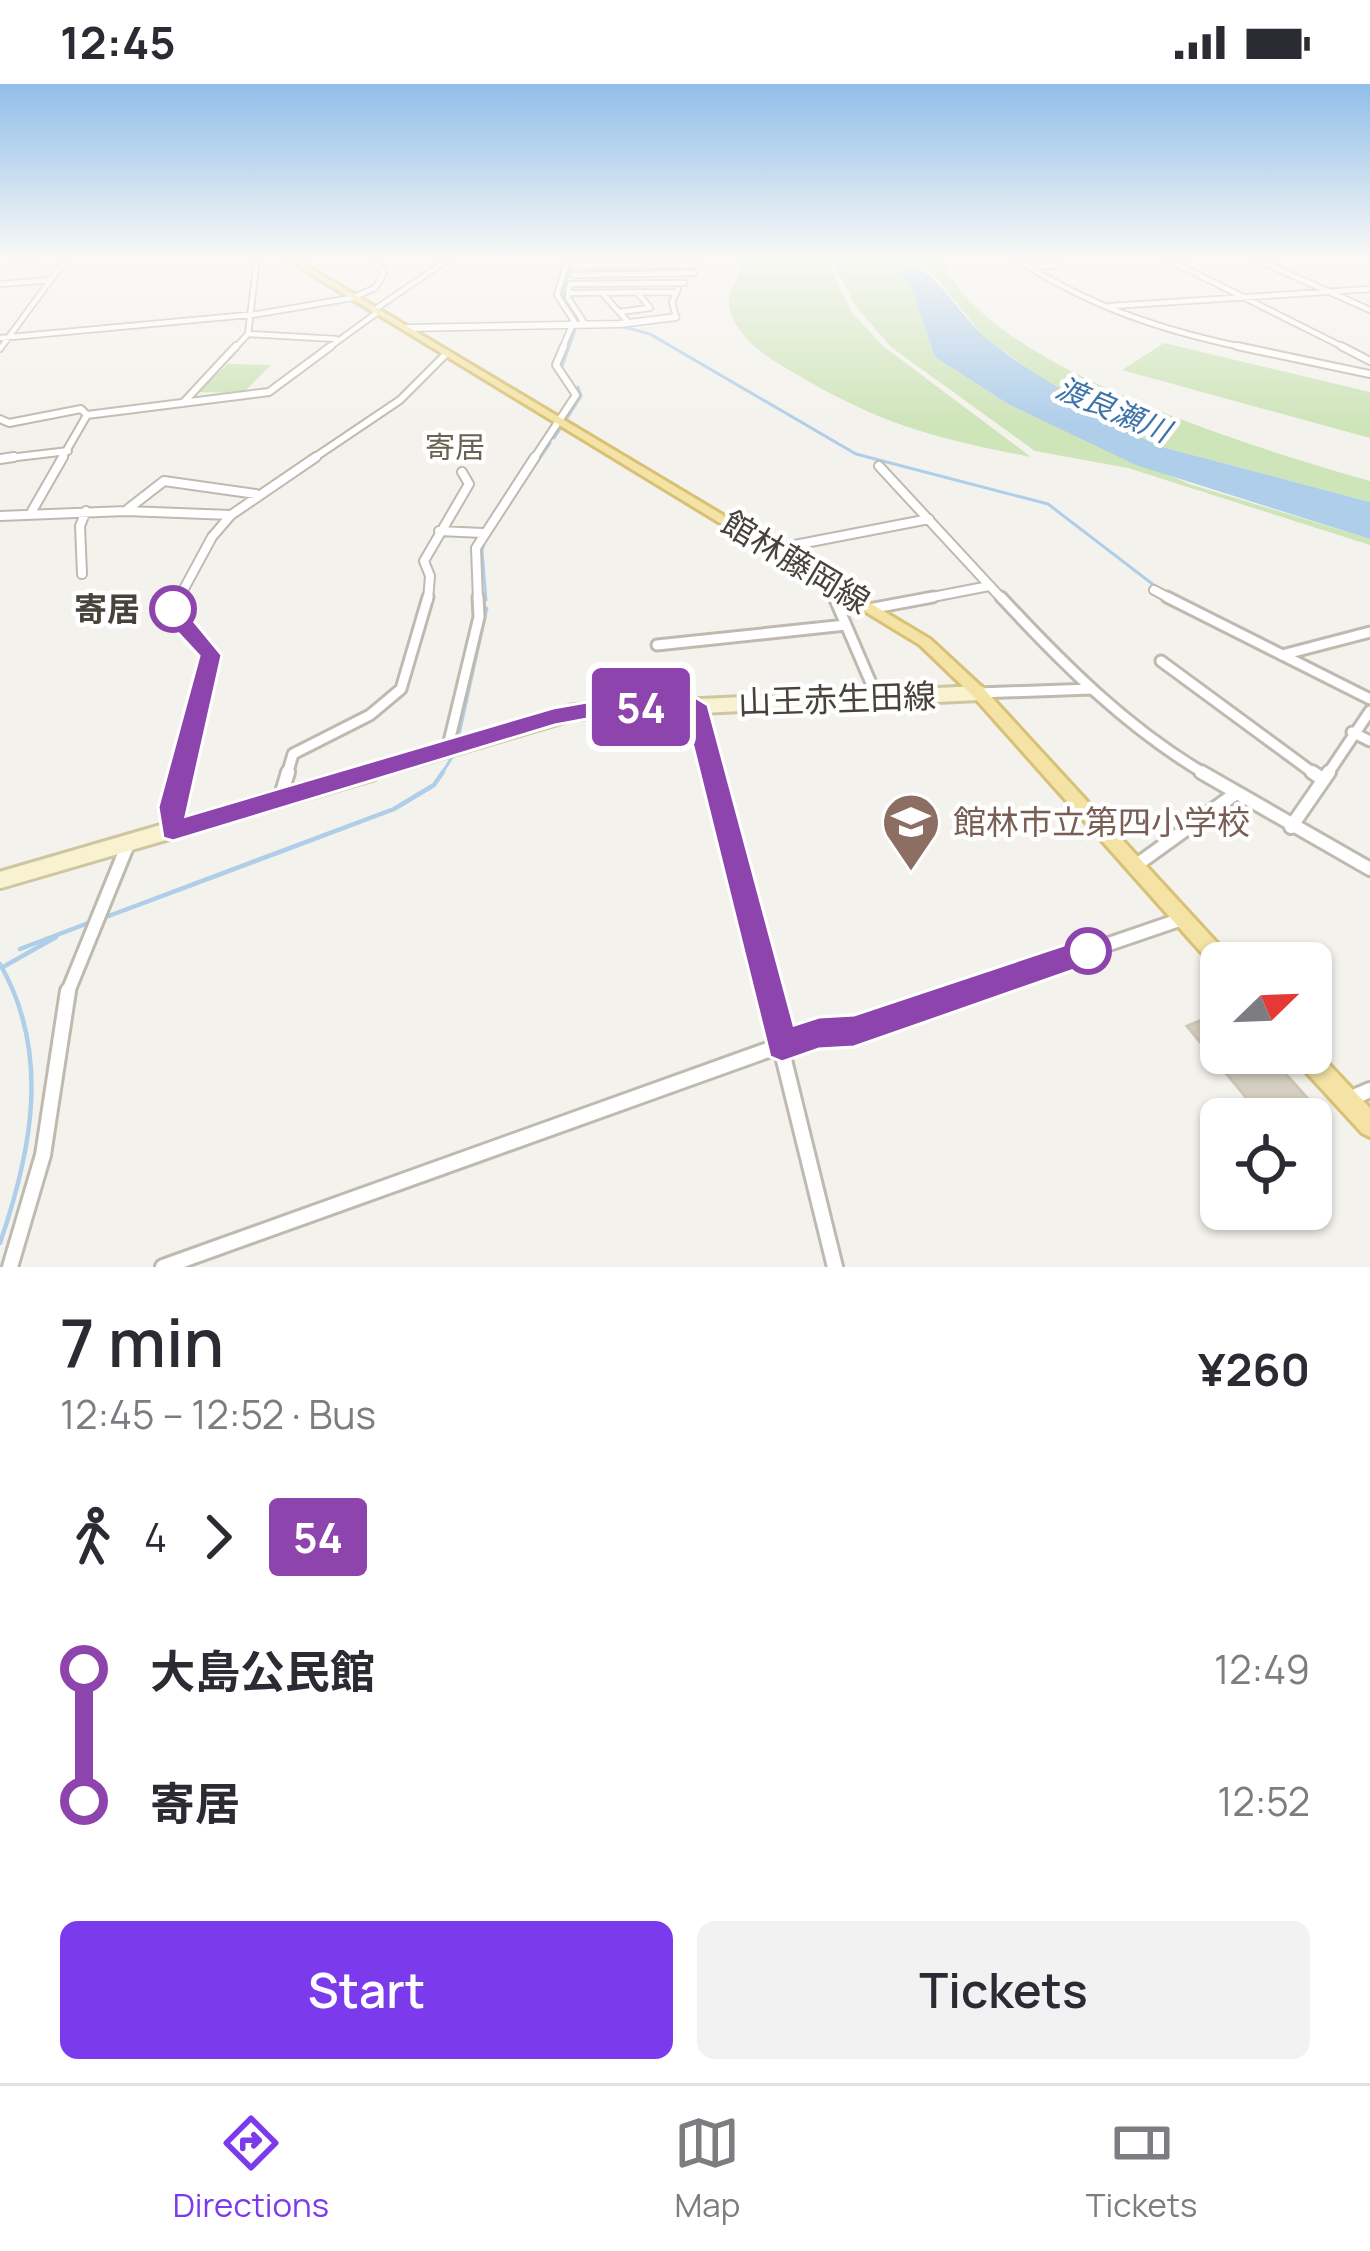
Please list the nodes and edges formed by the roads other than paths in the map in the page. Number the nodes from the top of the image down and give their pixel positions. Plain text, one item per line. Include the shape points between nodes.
1 (23, 314) edge
2 (254, 314) edge
3 (371, 314) edge
4 (382, 314) edge
5 (568, 314) edge
6 (580, 314) edge
7 (622, 314) edge
8 (1131, 314) edge
9 (1276, 314) edge
10 (249, 315) junction
11 (676, 317) edge
12 (629, 323) junction
13 (573, 324) junction
14 (585, 324) junction
15 (406, 328) junction
16 (248, 334) junction
17 (4, 338) edge
18 (336, 339) junction
19 (0, 349) edge
20 (447, 353) junction
21 (1370, 361) edge
22 (1370, 374) edge
23 (183, 403) junction
24 (87, 415) junction
25 (0, 419) edge
26 (559, 420) junction
27 (68, 451) junction
28 (0, 459) edge
29 (879, 466) dead end
30 (462, 472) dead end
31 (256, 494) junction
32 (86, 511) junction
33 (126, 511) junction
34 (32, 512) junction
35 (231, 514) junction
36 (0, 516) edge
37 (929, 520) junction
38 (439, 531) junction
39 (483, 533) junction
40 (774, 549) junction
41 (82, 574) dead end
42 (826, 579) junction
43 (989, 586) junction
44 (1154, 590) dead end
45 (874, 608) junction
46 (846, 625) junction
47 (1370, 632) edge
48 (657, 645) dead end
49 (1282, 655) junction
50 (1161, 661) dead end
51 (1092, 689) junction
52 (979, 693) junction
53 (878, 697) junction
54 (1370, 699) edge
55 (695, 705) junction
56 (1370, 711) edge
57 (1352, 732) junction
58 (1370, 741) edge
59 (448, 746) junction
60 (1321, 778) junction
61 (1235, 794) junction
62 (280, 798) junction
63 (1291, 827) junction
64 (173, 830) junction
65 (128, 844) junction
66 (1135, 866) junction
67 (1370, 869) edge
68 (0, 880) edge
69 (1182, 919) junction
70 (1203, 942) edge
71 (782, 1046) junction
72 (1332, 1074) edge
73 (1359, 1095) edge
74 (1370, 1125) edge
75 (10, 1267) edge
76 (163, 1267) edge
77 (836, 1267) edge

1 - 17 street
2 - 10 street
3 - 18 street
4 - 15 main road, 館林藤岡線
5 - 13 street
6 - 14 street
7 - 12 street
8 - 22 street
9 - 21 street
10 - 16 street
10 - 17 street
11 - 12 street
12 - 14 street
13 - 14 street
13 - 15 street
13 - 26 street via 556,365 577,395
15 - 20 main road, 館林藤岡線
16 - 18 street
16 - 23 street
17 - 19 street
18 - 23 street via 269,392
20 - 26 main road, 館林藤岡線
20 - 31 street via 400,400
23 - 24 street
24 - 25 street via 85,409
24 - 27 street
26 - 39 street
26 - 40 main road, 館林藤岡線
27 - 28 street
27 - 34 street
29 - 37 street
30 - 38 street via 469,484
31 - 33 street via 164,481
31 - 35 street
32 - 33 street
32 - 34 street
32 - 41 street
33 - 35 street
34 - 36 street
35 - 64 street via 173,609 211,655
37 - 40 street
37 - 43 street
38 - 39 street
38 - 62 street via 424,561 427,605 401,689 370,716 293,754
39 - 59 street via 476,548 479,617
40 - 42 main road, 館林藤岡線
42 - 45 main road, 館林藤岡線
42 - 46 street
43 - 45 street
43 - 51 street
44 - 49 street
45 - 52 main road, 館林藤岡線
46 - 48 street
46 - 53 street
47 - 49 street
49 - 54 street
50 - 60 street
51 - 52 street
51 - 61 street via 1180,762
52 - 53 main road, 山王赤生田線
52 - 66 main road, 館林藤岡線
53 - 55 main road, 山王赤生田線
55 - 59 main road, 山王赤生田線 via 574,712
55 - 71 street
56 - 57 street
57 - 58 street
57 - 60 street
59 - 62 main road, 山王赤生田線
60 - 63 street
61 - 63 street
61 - 66 street
62 - 64 main road, 山王赤生田線
63 - 67 street
64 - 65 main road, 山王赤生田線
65 - 68 main road, 山王赤生田線
65 - 75 street via 61,1018 44,1155
66 - 69 main road, 館林藤岡線
69 - 70 main road, 館林藤岡線
69 - 71 street via 854,1031
71 - 76 street
71 - 77 street
72 - 73 main road
73 - 74 main road

